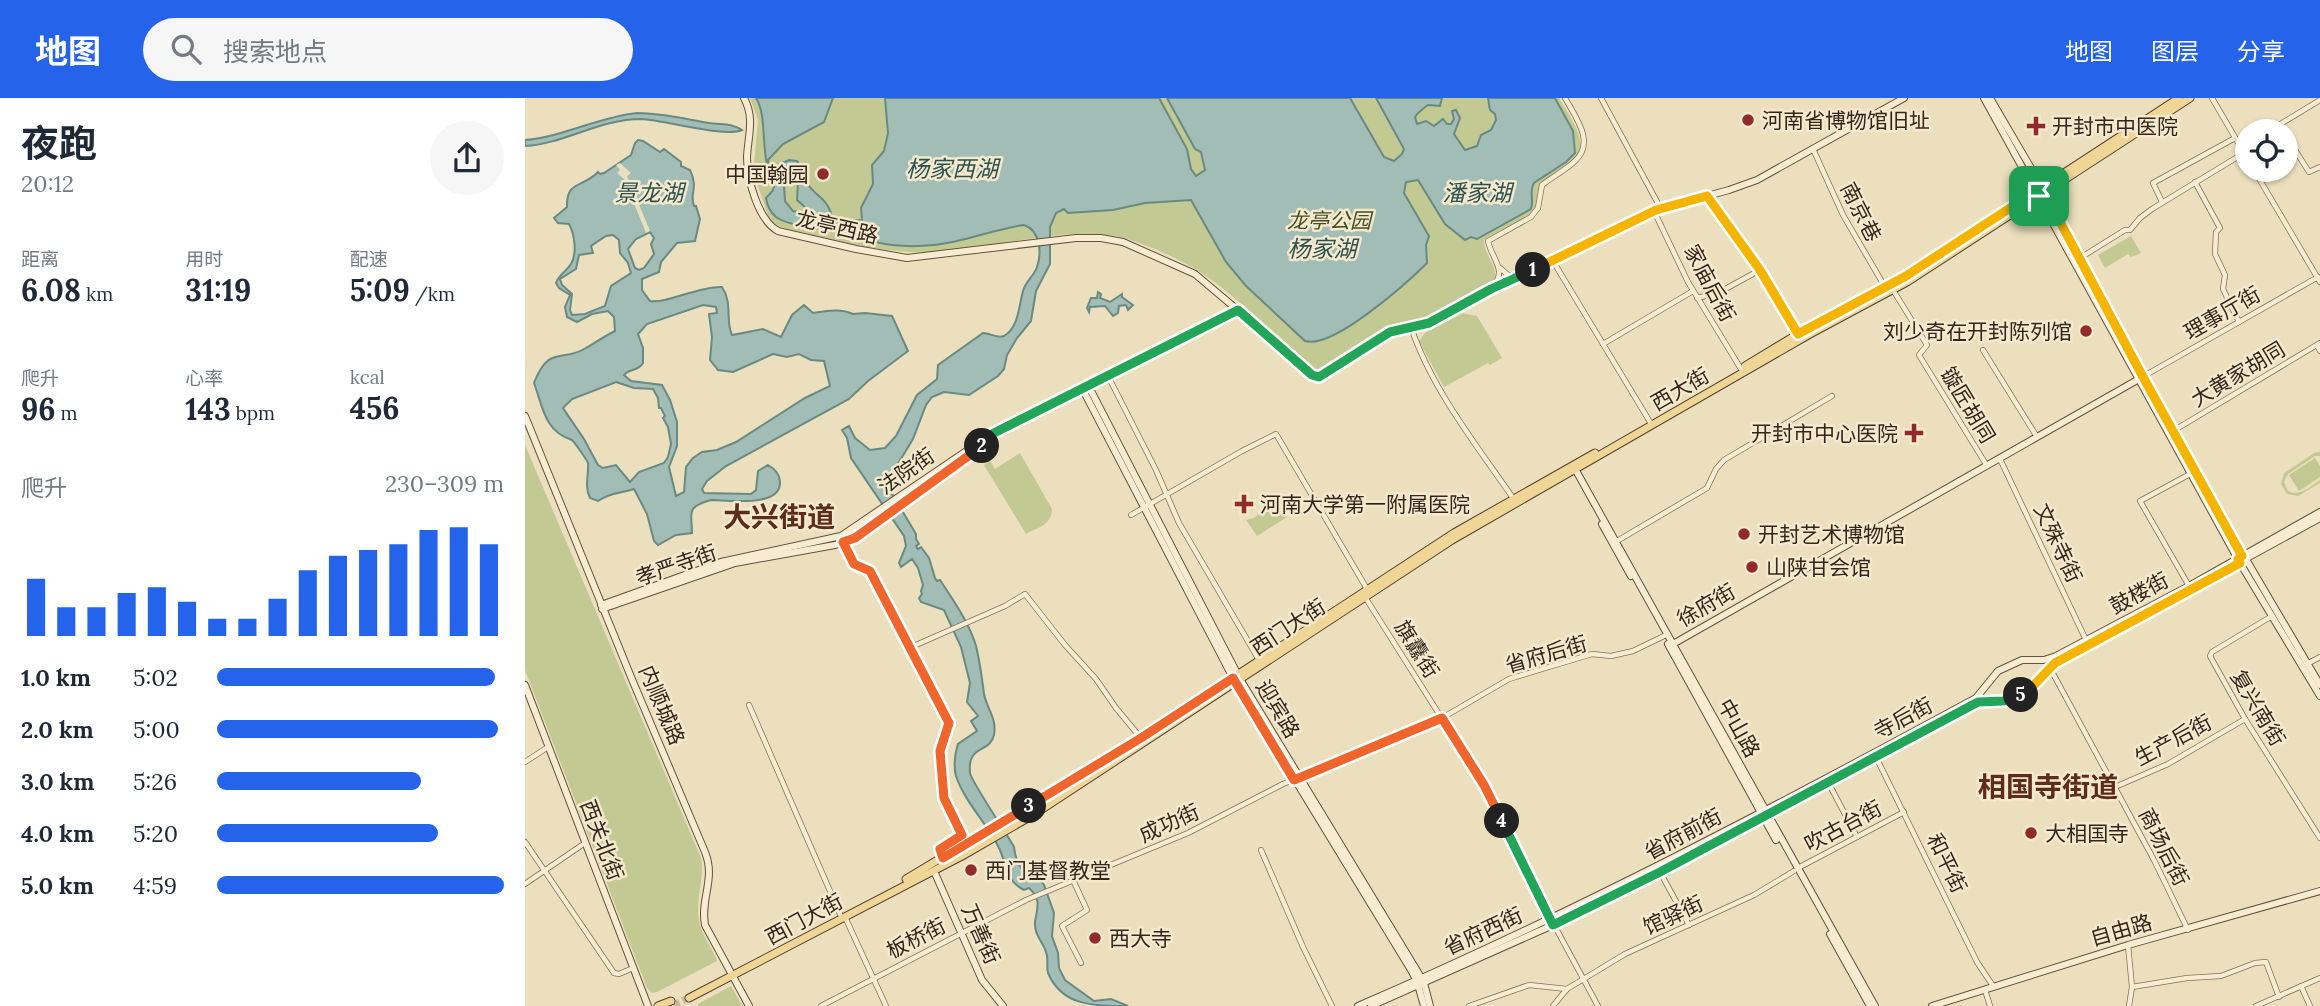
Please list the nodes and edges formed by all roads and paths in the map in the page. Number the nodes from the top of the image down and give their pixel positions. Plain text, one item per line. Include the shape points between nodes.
1 (744, 98) edge
2 (1565, 98) edge
3 (1903, 98) edge
4 (1984, 98) edge
5 (1990, 98) edge
6 (2179, 98) edge
7 (2190, 98) edge
8 (2212, 98) edge
9 (1604, 99) edge
10 (2320, 100) edge
11 (2168, 101) edge
12 (2290, 119) edge
13 (2235, 138) joint
14 (1813, 149) junction
15 (2298, 154) edge
16 (2235, 156) edge
17 (2320, 167) edge
18 (2195, 182) junction
19 (2261, 182) edge
20 (2040, 191) junction
21 (1707, 196) junction
22 (2162, 202) junction
23 (1657, 210) junction
24 (2079, 258) junction
25 (1553, 261) junction
26 (1499, 267) junction
27 (1760, 270) junction
28 (1518, 276) junction
29 (2319, 279) edge
30 (1889, 288) junction
31 (1491, 289) junction
32 (1693, 291) junction
33 (1697, 298) junction
34 (1238, 310) junction
35 (2239, 322) junction
36 (1411, 327) junction
37 (1800, 336) junction
38 (1603, 344) junction
39 (2318, 344) edge
40 (1983, 350) dead end
41 (2320, 351) edge
42 (1741, 369) junction
43 (1107, 375) junction
44 (2141, 378) junction
45 (1085, 387) junction
46 (1832, 396) dead end
47 (525, 416) edge
48 (1650, 422) junction
49 (2173, 431) junction
50 (2037, 437) junction
51 (2000, 459) junction
52 (1987, 466) junction
53 (1573, 469) junction
54 (2190, 474) junction
55 (1166, 494) junction
56 (1513, 498) junction
57 (1146, 505) junction
58 (2320, 512) edge
59 (1131, 515) dead end
60 (878, 516) joint
61 (2320, 519) edge
62 (842, 539) junction
63 (1616, 541) junction
64 (2241, 560) junction
65 (2189, 586) junction
66 (1366, 593) junction
67 (602, 607) junction
68 (2272, 616) junction
69 (1664, 636) junction
70 (2086, 640) junction
71 (1673, 644) junction
72 (909, 648) junction
73 (2056, 656) joint
74 (2320, 657) edge
75 (1259, 660) junction
76 (2307, 664) junction
77 (2050, 668) junction
78 (1236, 679) junction
79 (525, 685) edge
80 (2320, 685) edge
81 (2320, 696) edge
82 (749, 705) dead end
83 (1442, 718) junction
84 (2245, 719) junction
85 (1141, 738) junction
86 (548, 747) junction
87 (1875, 755) junction
88 (525, 762) edge
89 (1297, 779) junction
90 (1828, 782) junction
91 (2115, 787) junction
92 (1905, 812) junction
93 (1763, 814) junction
94 (1857, 837) junction
95 (2320, 838) edge
96 (525, 842) edge
97 (585, 843) junction
98 (1261, 850) dead end
99 (960, 852) junction
100 (943, 858) junction
101 (545, 870) junction
102 (1795, 870) junction
103 (934, 871) junction
104 (1660, 872) junction
105 (1073, 880) junction
106 (525, 884) edge
107 (1053, 888) joint
108 (1623, 888) junction
109 (2320, 891) edge
110 (842, 916) junction
111 (1552, 922) junction
112 (1689, 925) junction
113 (2188, 930) junction
114 (961, 933) junction
115 (2128, 945) junction
116 (1081, 963) dead end
117 (632, 968) junction
118 (731, 974) junction
119 (872, 978) junction
120 (2320, 978) edge
121 (1584, 979) junction
122 (1420, 982) junction
123 (1993, 986) junction
124 (2301, 986) junction
125 (2132, 987) junction
126 (1567, 989) junction
127 (1985, 989) junction
128 (688, 996) tunnel mouth
129 (2279, 997) junction
130 (672, 1004) edge
131 (648, 1006) edge
132 (658, 1006) edge
133 (749, 1006) edge
134 (821, 1006) edge
135 (886, 1006) edge
136 (1003, 1006) edge
137 (1332, 1006) edge
138 (1358, 1006) edge
139 (1371, 1006) edge
140 (1423, 1006) edge
141 (1430, 1006) edge
142 (1469, 1006) edge
143 (1553, 1006) edge
144 (1598, 1006) edge
145 (1870, 1006) edge
146 (1875, 1006) edge
147 (1932, 1006) edge
148 (1990, 1006) edge
149 (2129, 1006) edge
150 (2256, 1006) edge
151 (2310, 1006) edge

1 - 34 street, 龙亭西路 via 751,119 749,175 762,216 778,231 907,258 1101,238 1132,245 1195,274
2 - 26 street via 1585,134 1582,151 1572,164 1544,183 1531,217 1488,241
3 - 14 street
4 - 20 street
5 - 20 street
6 - 11 main road
7 - 20 main road
8 - 13 street
9 - 23 street, 家庙后街
10 - 12 street
11 - 20 main road
13 - 22 street via 2153,183
14 - 21 street via 1757,180
14 - 30 street, 南京巷 via 1843,215
15 - 17 street via 2309,172
16 - 18 street
18 - 22 street
18 - 35 street via 2220,228 2215,254 2225,275 2223,289
19 - 29 street
20 - 24 street
20 - 30 main road
20 - 44 street
21 - 23 street
21 - 27 street
22 - 24 street via 2130,230
23 - 25 street
23 - 32 street, 家庙后街
24 - 44 street
25 - 28 street
25 - 38 street
26 - 28 street
26 - 31 street via 1500,278
27 - 33 street via 1718,293
27 - 37 street
28 - 31 street
29 - 35 street, 理事厅街
30 - 37 main road
30 - 52 street, 镟匠胡同 via 1927,345 1919,355
31 - 36 street via 1434,321
32 - 33 street, 家庙后街
32 - 38 street
33 - 42 street, 家庙后街
34 - 36 street via 1317,377 1390,332
34 - 43 street, 法院街
35 - 44 street, 理事厅街
36 - 56 street via 1441,391
37 - 42 main road, 西大街
37 - 53 main road, 西大街
38 - 48 street
39 - 41 street
39 - 49 street, 大黄家胡同
40 - 50 street
42 - 48 main road, 西大街
43 - 45 street, 法院街
43 - 55 street
44 - 49 street
44 - 50 street, 徐府街
44 - 54 street
45 - 57 street, 迎宾路
45 - 60 street, 法院街 via 990,435 978,450
46 - 63 street via 1724,460 1707,488
47 - 67 street, 内顺城路
48 - 53 main road, 西大街
49 - 64 street
50 - 51 street, 徐府街
51 - 52 street, 徐府街
51 - 70 street, 文殊寺街
52 - 71 street, 徐府街
53 - 56 main road, 西门大街
53 - 63 street, 中山路
53 - 66 main road, 西门大街
53 - 69 street, 中山路
54 - 64 street
54 - 65 street via 2140,501
55 - 57 street
55 - 66 street, 旗纛街 via 1276,434
55 - 75 street
56 - 66 main road, 西门大街
57 - 59 street
57 - 78 street, 迎宾路
58 - 64 street
60 - 62 street, 孝严寺街 via 855,538
61 - 64 street
62 - 67 street, 孝严寺街 via 720,562
62 - 72 street via 854,564 870,571
63 - 71 street, 中山路
64 - 65 street, 鼓楼街
64 - 68 street
64 - 76 street
64 - 77 street, 鼓楼街
65 - 70 street, 鼓楼街
66 - 75 main road, 西门大街
66 - 78 main road, 西门大街
66 - 83 street, 旗纛街
67 - 118 street, 内顺城路 via 709,860 704,920
68 - 81 street
68 - 84 street, 复兴南街 via 2210,656
69 - 83 street, 省府后街 via 1633,651 1592,654 1509,679
69 - 93 street, 中山路
70 - 73 street, 鼓楼街
71 - 93 street, 中山路
72 - 85 street via 1025,594
72 - 100 street via 950,726 940,751 944,798 962,835 940,849
73 - 87 street, 寺后街 via 2022,660 1998,671 1980,695
74 - 76 street
75 - 78 main road, 西门大街
76 - 80 street
77 - 87 street, 寺后街 via 2023,694 1978,702
77 - 91 street, 商场后街
78 - 85 main road, 西门大街
78 - 89 street, 迎宾路
78 - 99 main road, 西门大街 via 1059,799
79 - 86 street, 西关北街
82 - 110 street
83 - 89 street, 省府后街
83 - 111 street, 旗纛街 via 1484,785
84 - 91 street, 生产后街 via 2168,764
84 - 95 street, 复兴南街
85 - 99 main road, 西门大街
86 - 88 street
86 - 97 street, 西关北街
87 - 90 street, 寺后街
87 - 92 street, 和平街
87 - 93 street, 寺后街
89 - 105 street, 成功街 via 1188,833
89 - 122 street, 迎宾路
90 - 93 street, 寺后街
90 - 94 street
91 - 113 street, 商场后街
92 - 94 street, 吹古台街
92 - 123 street, 和平街
93 - 102 street, 中山路
93 - 104 street, 省府前街
93 - 108 street, 省府前街
94 - 102 street, 吹古台街
96 - 101 street
97 - 101 street
97 - 117 street, 西关北街
98 - 137 street
99 - 100 main road, 西门大街
99 - 103 main road, 西门大街
100 - 110 main road, 西门大街
101 - 106 street
101 - 117 street via 614,973
102 - 112 street, 馆驿街
102 - 145 street, 中山路
102 - 146 street, 中山路
103 - 110 main road, 西门大街
103 - 114 street, 万善街
104 - 108 street, 省府前街
104 - 112 street
105 - 107 street, 成功街
105 - 116 street via 1087,910 1062,926
107 - 114 street, 板桥街
108 - 111 street, 省府西街
109 - 113 street, 自由路
110 - 118 main road, 西门大街
110 - 119 street
111 - 121 street, 旗纛街
111 - 122 street, 省府西街
112 - 121 street, 馆驿街
113 - 115 street, 自由路
114 - 119 street, 板桥街
114 - 136 street, 万善街 via 982,980
115 - 123 street, 自由路
115 - 125 street
117 - 131 street, 西关北街
118 - 128 main road, 西门大街
118 - 133 street, 内顺城路
119 - 134 street, 板桥街
119 - 135 street
120 - 124 street
121 - 126 street, 馆驿街
121 - 144 street, 旗纛街
122 - 138 street, 省府西街
122 - 139 street, 省府西街
122 - 140 street, 迎宾路
122 - 141 street, 迎宾路
123 - 127 street, 自由路
124 - 129 street
124 - 151 street
125 - 129 street via 2221,976 2266,961
125 - 149 street
126 - 142 street via 1529,985
126 - 143 street
127 - 147 street, 自由路
127 - 148 street
129 - 150 street
130 - 132 main road

